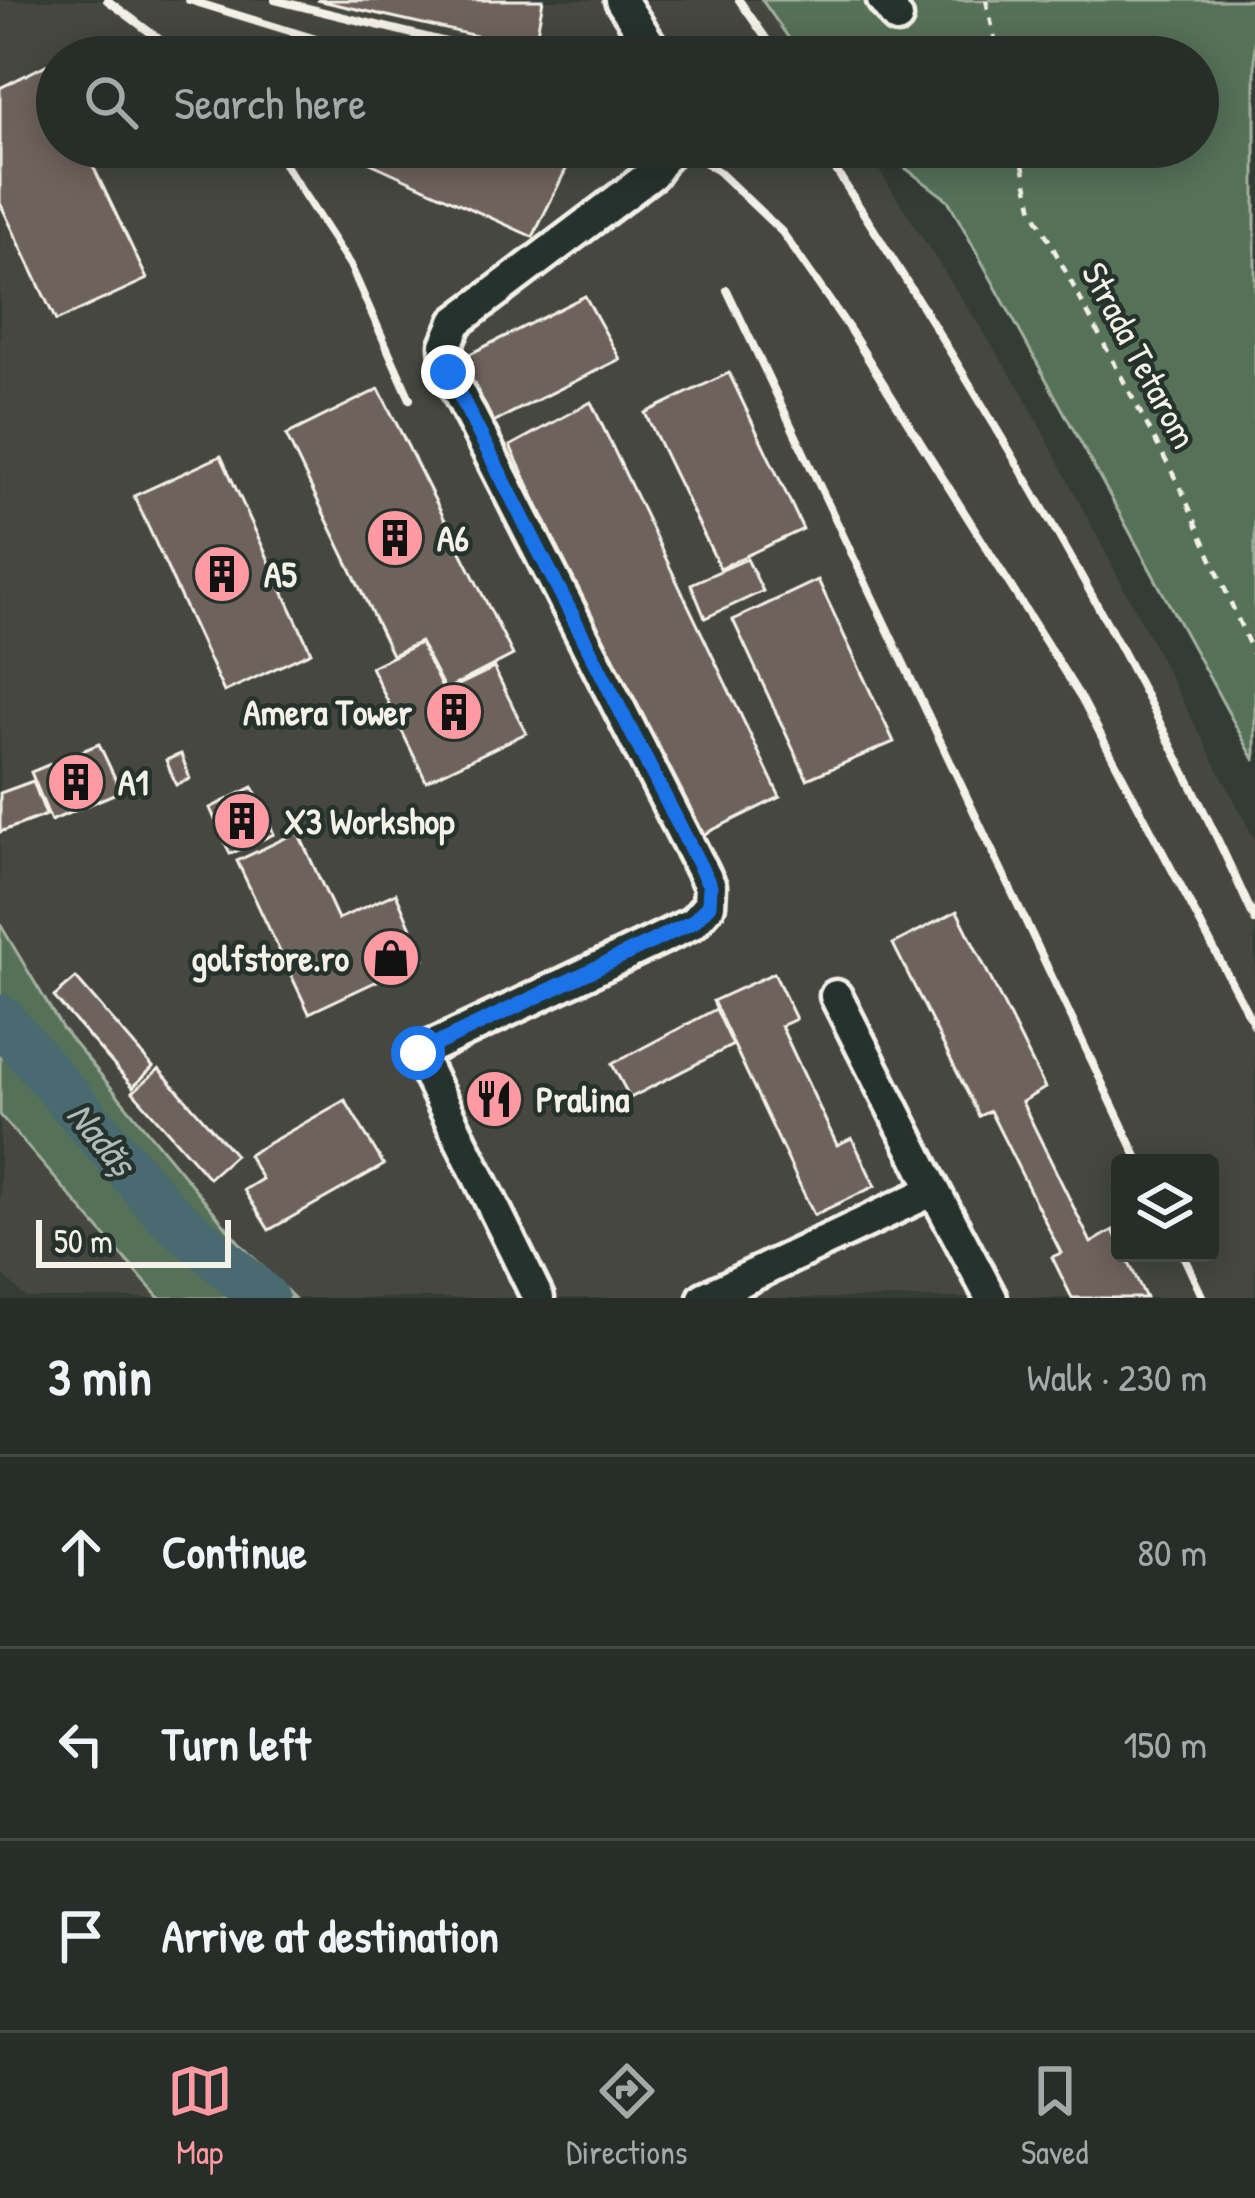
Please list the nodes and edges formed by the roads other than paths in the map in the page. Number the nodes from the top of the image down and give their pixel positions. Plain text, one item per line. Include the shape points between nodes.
1 (621, 0) edge
2 (644, 36) edge
3 (656, 168) edge
4 (836, 996) dead end
5 (934, 1190) junction
6 (538, 1298) edge
7 (704, 1298) edge
8 (991, 1298) edge

1 - 2 street
3 - 6 street via 456,322 446,346 448,372 710,886 709,905 693,922 418,1053
4 - 5 street
5 - 7 street
5 - 8 street

